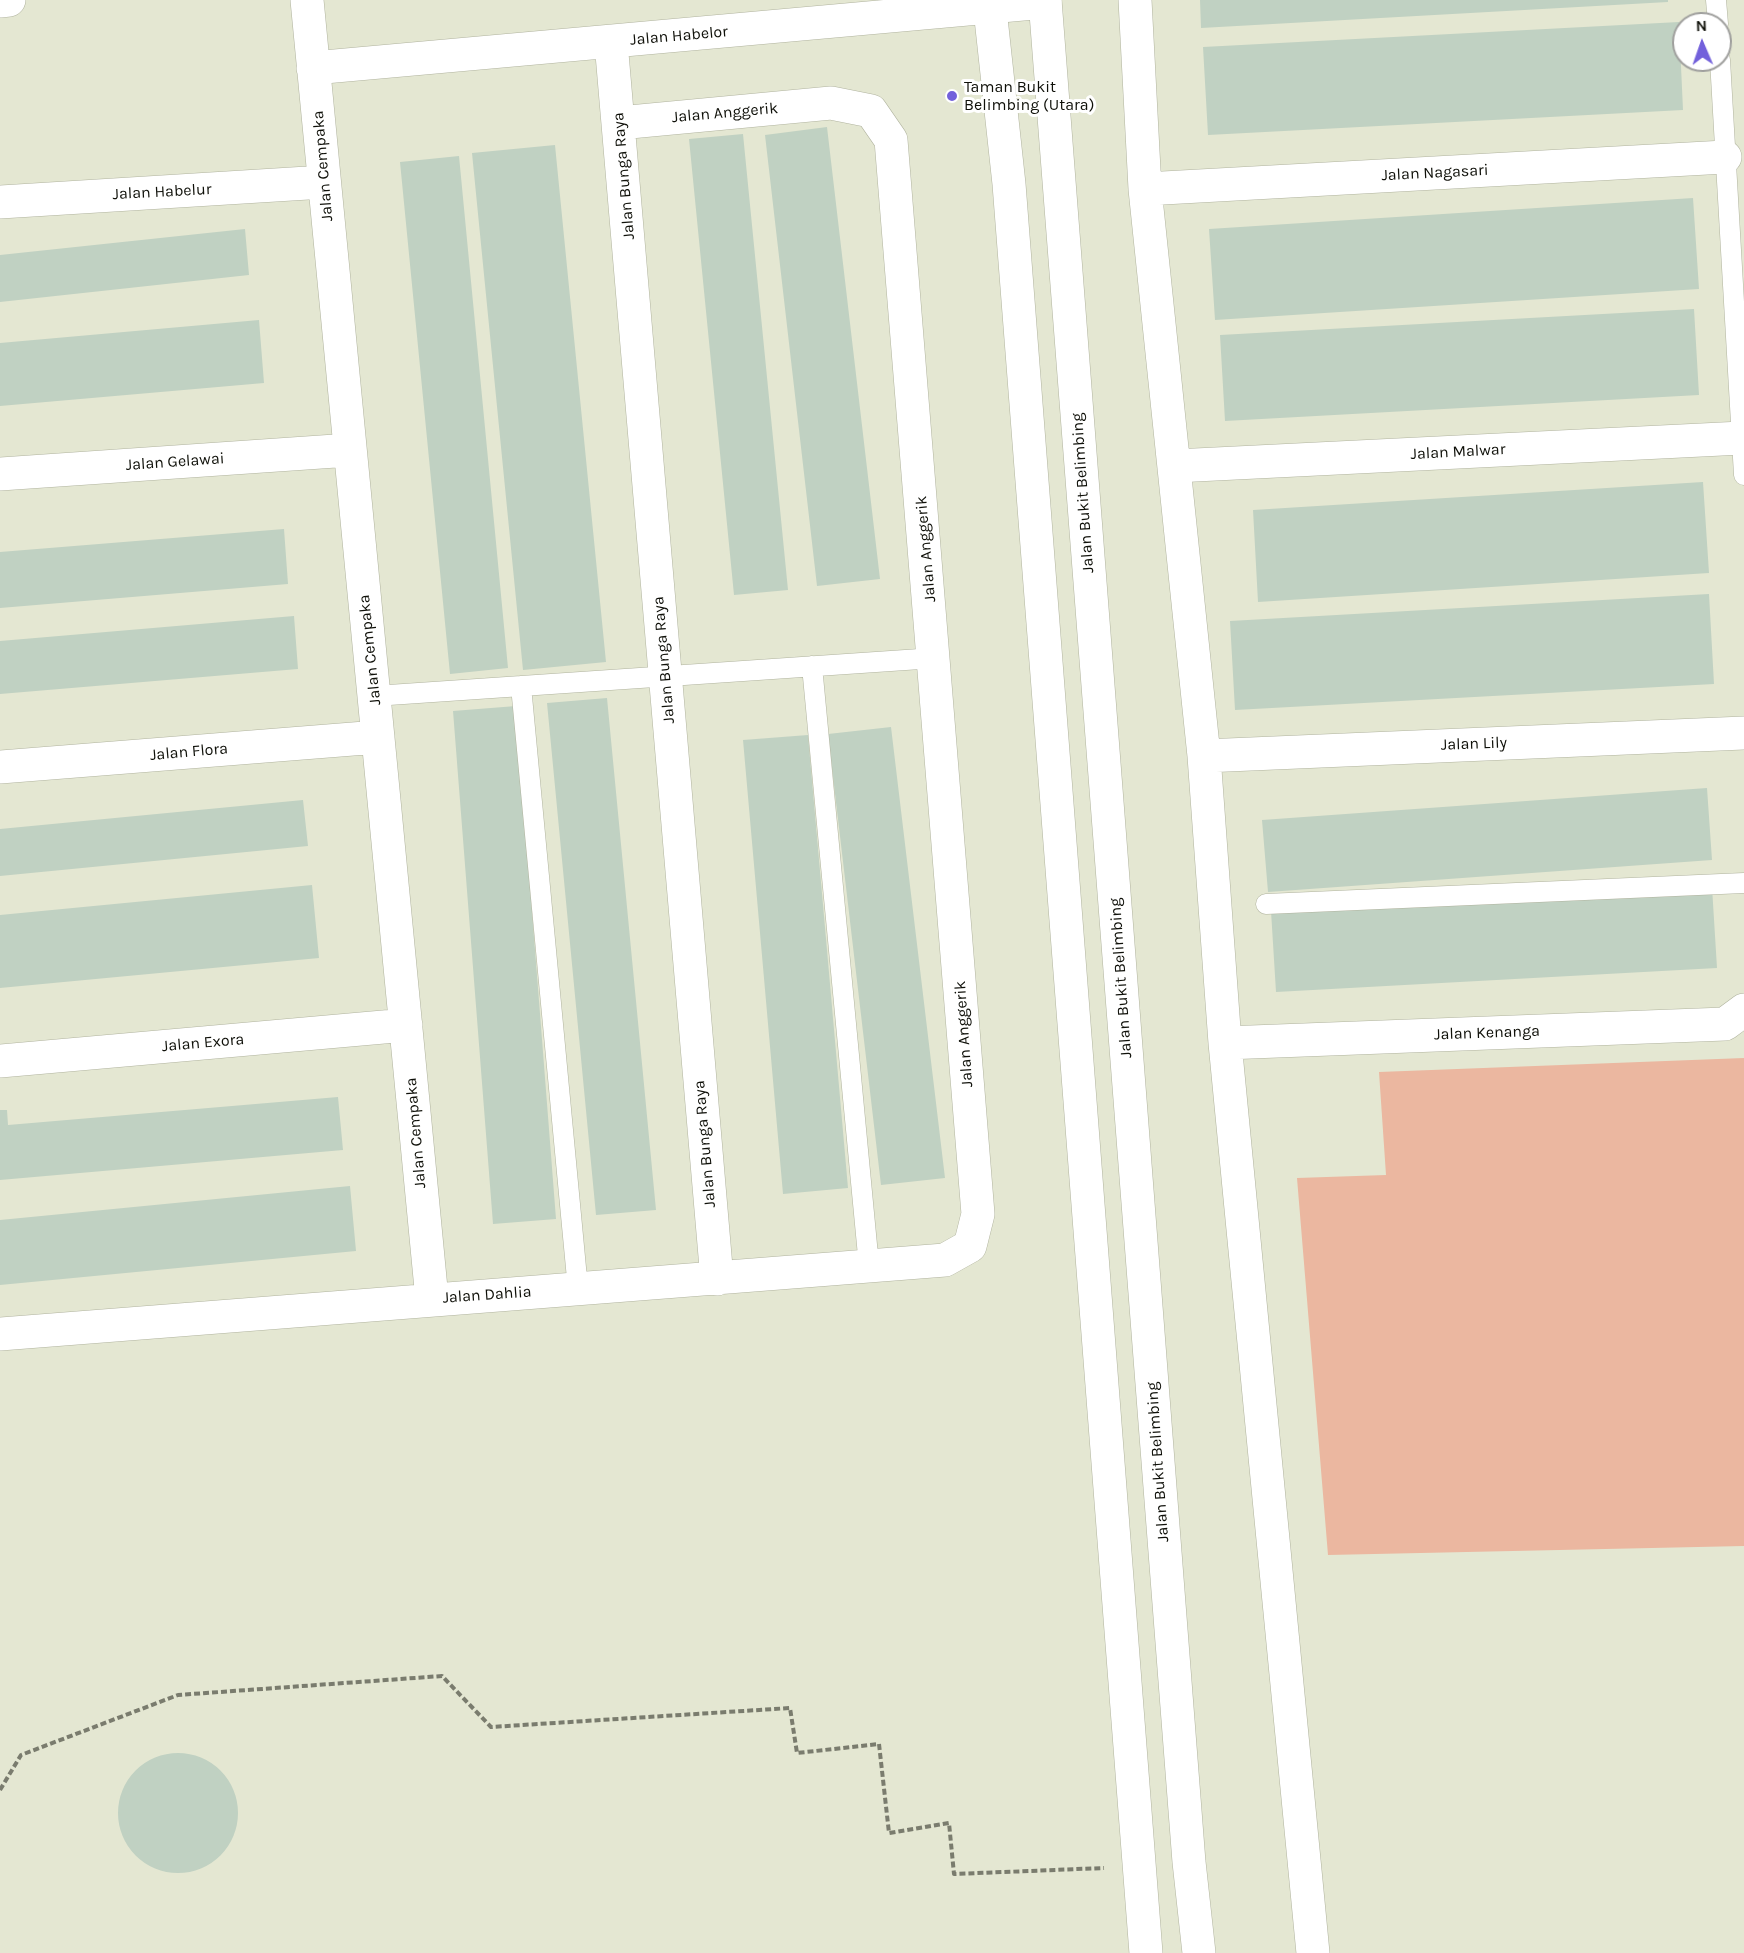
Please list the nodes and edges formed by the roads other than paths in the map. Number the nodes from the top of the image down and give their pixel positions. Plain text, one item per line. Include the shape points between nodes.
1 (0, 0) edge
2 (9, 0) edge
3 (307, 0) edge
4 (1135, 0) edge
5 (1045, 1) edge
6 (989, 4) edge
7 (883, 9) edge
8 (611, 42) junction
9 (314, 68) junction
10 (1721, 72) edge
11 (619, 123) junction
12 (1725, 157) junction
13 (324, 182) junction
14 (1145, 189) junction
15 (0, 202) edge
16 (1742, 438) junction
17 (350, 450) junction
18 (1175, 465) junction
19 (0, 474) edge
20 (1744, 475) edge
21 (935, 658) junction
22 (812, 666) junction
23 (666, 676) junction
24 (521, 686) junction
25 (374, 696) junction
26 (1744, 733) edge
27 (378, 736) junction
28 (1204, 756) junction
29 (0, 767) edge
30 (1744, 884) edge
31 (1266, 904) dead end
32 (1744, 1010) edge
33 (406, 1025) junction
34 (1226, 1043) junction
35 (0, 1061) edge
36 (970, 1246) joint
37 (869, 1266) junction
38 (717, 1279) junction
39 (578, 1289) junction
40 (432, 1299) junction
41 (0, 1334) edge
42 (1146, 1953) edge
43 (1199, 1953) edge
44 (1313, 1953) edge

1 - 2 street
3 - 9 street, Jalan Cempaka
4 - 14 street
5 - 6 street, Jalan Habelor
5 - 43 street, Jalan Bukit Belimbing via 1186,1827
6 - 7 street, Jalan Habelor
6 - 42 street via 1010,196
7 - 8 street, Jalan Habelor
8 - 9 street, Jalan Habelor
8 - 11 street, Jalan Bunga Raya
9 - 13 street, Jalan Cempaka
10 - 12 lane
11 - 21 street, Jalan Anggerik via 831,103 871,111 891,140
11 - 23 street, Jalan Bunga Raya
12 - 14 street, Jalan Nagasari
12 - 16 lane
13 - 15 street, Jalan Habelur
13 - 17 street, Jalan Cempaka
14 - 18 street
16 - 18 street, Jalan Malwar
16 - 20 lane
17 - 19 street, Jalan Gelawai
17 - 25 street, Jalan Cempaka
18 - 28 street
21 - 22 lane
21 - 36 street, Jalan Anggerik via 978,1214
22 - 23 lane
22 - 37 lane
23 - 24 lane
23 - 38 street, Jalan Bunga Raya
24 - 25 lane
24 - 39 lane
25 - 27 street, Jalan Cempaka
26 - 28 street, Jalan Lily
27 - 29 street, Jalan Flora
27 - 33 street, Jalan Cempaka
28 - 34 street
30 - 31 lane
32 - 34 street, Jalan Kenanga via 1725,1024
33 - 35 street, Jalan Exora
33 - 40 street, Jalan Cempaka
34 - 44 street
36 - 37 street, Jalan Dahlia via 945,1260
37 - 38 street, Jalan Dahlia
38 - 39 street, Jalan Dahlia
39 - 40 street, Jalan Dahlia
40 - 41 street, Jalan Dahlia

